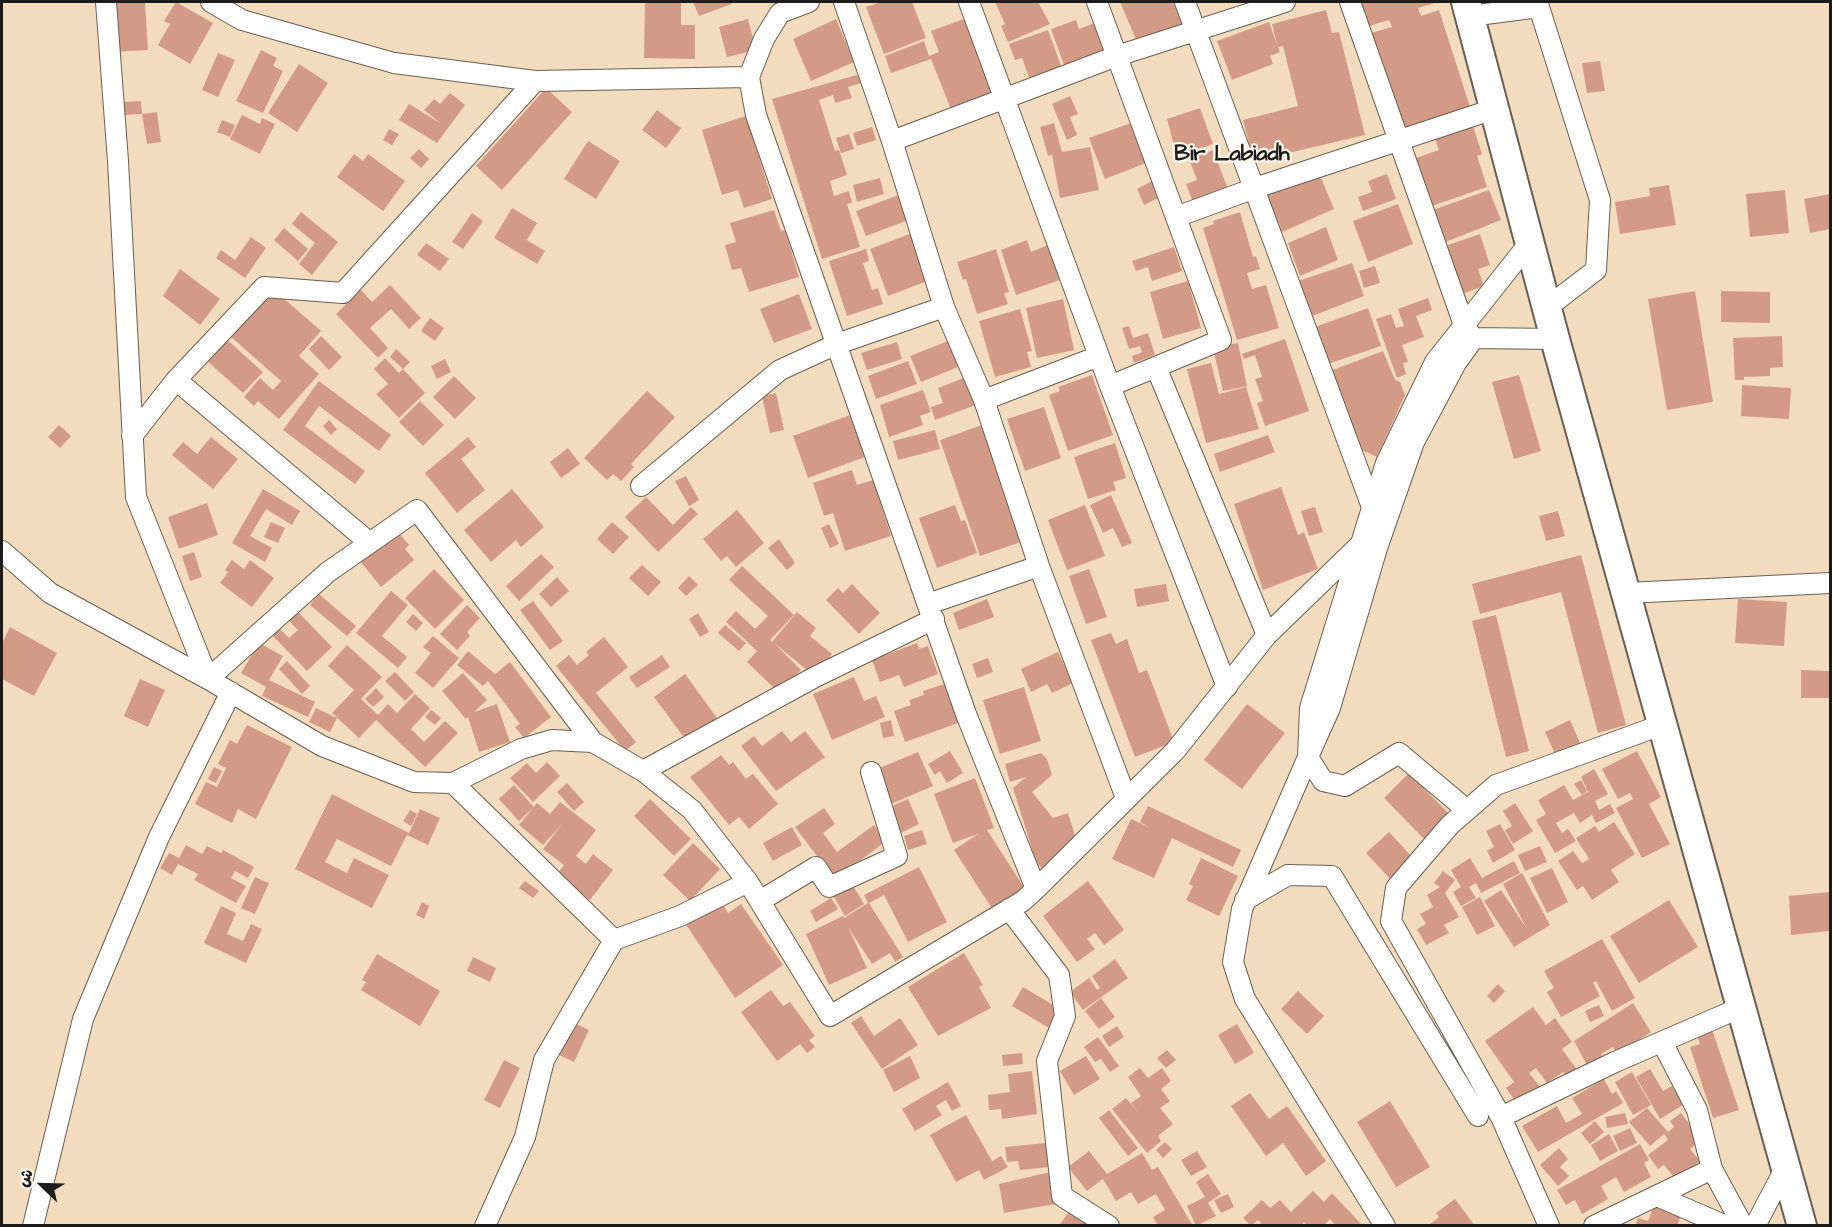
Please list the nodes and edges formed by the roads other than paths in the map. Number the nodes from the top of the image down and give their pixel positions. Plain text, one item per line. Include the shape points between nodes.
1 (106, 2) edge
2 (211, 2) edge
3 (809, 2) edge
4 (844, 2) edge
5 (969, 2) edge
6 (1097, 2) edge
7 (1185, 2) edge
8 (1285, 2) edge
9 (1350, 2) edge
10 (1468, 9) edge
11 (1196, 32) junction
12 (1117, 56) junction
13 (749, 76) junction
14 (535, 81) junction
15 (1004, 98) junction
16 (1494, 109) junction
17 (1400, 140) junction
18 (892, 141) junction
19 (1255, 188) junction
20 (1176, 217) junction
21 (1531, 241) junction
22 (1549, 306) junction
23 (944, 307) junction
24 (1469, 332) junction
25 (1555, 339) junction
26 (837, 344) junction
27 (1099, 356) junction
28 (1156, 367) junction
29 (176, 380) junction
30 (1110, 386) junction
31 (984, 400) junction
32 (132, 436) junction
33 (641, 486) dead end
34 (1372, 507) junction
35 (1363, 542) junction
36 (369, 543) junction
37 (2, 550) edge
38 (1039, 566) junction
39 (1830, 583) edge
40 (1626, 593) junction
41 (931, 612) junction
42 (1267, 635) junction
43 (208, 679) junction
44 (1227, 687) junction
45 (231, 692) junction
46 (1664, 724) junction
47 (594, 742) junction
48 (1308, 757) junction
49 (644, 771) junction
50 (871, 772) dead end
51 (453, 783) junction
52 (1126, 798) junction
53 (1467, 810) junction
54 (748, 882) junction
55 (1036, 889) junction
56 (1245, 900) junction
57 (760, 901) junction
58 (1009, 909) junction
59 (614, 940) junction
60 (1742, 1008) junction
61 (1662, 1042) junction
62 (1478, 1116) dead end
63 (1501, 1117) junction
64 (1786, 1167) junction
65 (1712, 1169) junction
66 (1658, 1196) junction
67 (33, 1226) edge
68 (485, 1226) edge
69 (1109, 1226) edge
70 (1385, 1226) edge
71 (1549, 1226) edge
72 (1594, 1226) edge
73 (1726, 1226) edge
74 (1743, 1226) edge
75 (1755, 1226) edge
76 (1802, 1226) edge

1 - 32 street
2 - 14 street via 242,20 394,63
3 - 13 street via 780,13
4 - 18 street
5 - 15 street
6 - 12 street
7 - 11 street
8 - 11 street
9 - 17 street
10 - 16 main road
10 - 22 street via 1539,7 1600,200 1596,270
11 - 12 street
11 - 19 street
12 - 15 street
12 - 20 street
13 - 14 street
13 - 26 street via 756,115
14 - 29 street via 343,293 264,287
15 - 18 street
15 - 27 street
16 - 17 street
16 - 21 main road
17 - 19 street
17 - 24 street
18 - 23 street
19 - 20 street
19 - 34 street
20 - 28 street via 1221,340
21 - 22 main road
21 - 24 street
22 - 25 main road
23 - 26 street
23 - 31 street
24 - 25 street
24 - 34 street via 1435,362 1386,463
24 - 48 street via 1414,442 1377,548 1330,708
25 - 40 main road
26 - 33 street via 780,370
26 - 41 street
27 - 30 street
27 - 31 street
28 - 30 street
28 - 42 street
29 - 32 street
29 - 36 street
30 - 44 street
31 - 38 street
32 - 43 street via 136,497
34 - 35 street
35 - 42 street
35 - 48 street via 1310,708
36 - 43 street via 328,572
36 - 47 street via 417,510
37 - 43 street via 50,592
38 - 41 street
38 - 52 street
39 - 40 street
40 - 46 main road
41 - 49 street
41 - 55 street via 966,714
42 - 44 street
43 - 45 street
44 - 52 street via 1175,751
45 - 51 street via 322,746 414,782
45 - 67 street via 159,837 83,1019
46 - 53 street via 1496,785
46 - 60 main road
47 - 49 street
47 - 51 street via 552,740 520,749
48 - 53 street via 1323,781 1345,786 1399,753
48 - 56 street
49 - 54 street via 692,810
50 - 57 street via 897,856 829,887 816,867
51 - 59 street
52 - 55 street
53 - 63 street via 1396,888 1391,921
54 - 57 street
54 - 59 street via 681,916
55 - 58 street
56 - 62 street via 1288,875 1332,876
56 - 70 street via 1233,962 1245,999
57 - 58 street via 830,1016
58 - 69 street via 1059,975 1065,1016 1047,1061 1062,1196
59 - 68 street via 544,1060 525,1137
60 - 61 street
60 - 64 main road
61 - 63 street
61 - 65 street via 1697,1110
63 - 71 street
64 - 75 street
64 - 76 main road
65 - 66 street
65 - 74 street
66 - 72 street
66 - 73 street

